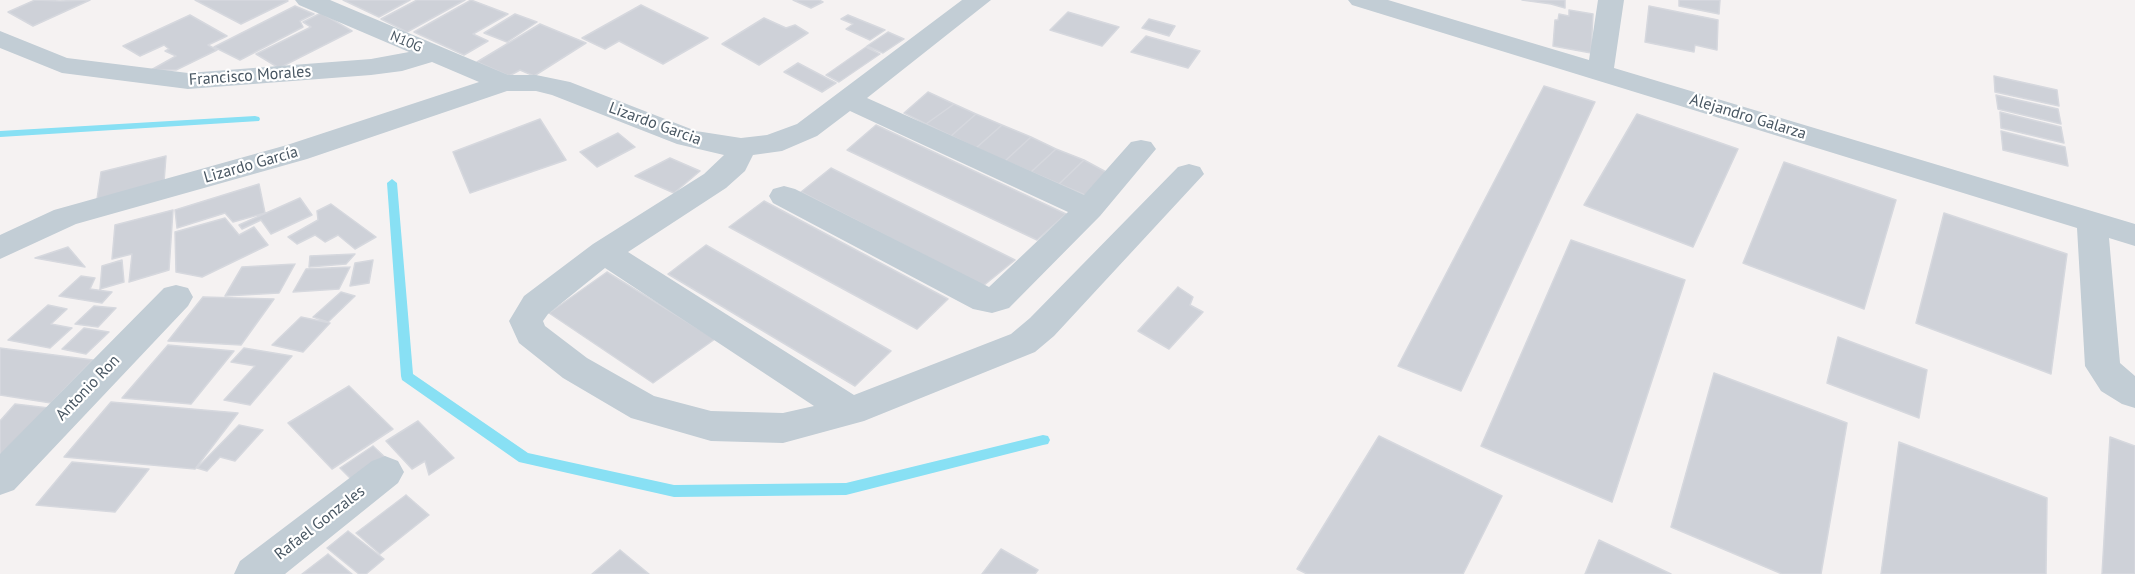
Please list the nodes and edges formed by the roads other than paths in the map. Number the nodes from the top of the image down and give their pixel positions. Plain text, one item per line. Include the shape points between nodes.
1 (308, 0) edge
2 (978, 0) edge
3 (1361, 0) edge
4 (1611, 0) edge
5 (0, 39) edge
6 (433, 53) junction
7 (1600, 73) junction
8 (504, 83) junction
9 (849, 99) junction
10 (741, 147) junction
11 (1141, 149) dead end
12 (1189, 174) dead end
13 (784, 196) dead end
14 (1089, 209) junction
15 (2092, 222) junction
16 (2135, 235) edge
17 (0, 248) edge
18 (604, 252) junction
19 (176, 297) dead end
20 (2135, 394) edge
21 (851, 411) junction
22 (385, 472) dead end
23 (0, 479) edge
24 (254, 574) edge

1 - 6 street, N10G
2 - 9 street, Lizardo Garcia
3 - 7 street, Alejandro Galarza
4 - 7 street
5 - 6 street, Francisco Morales via 62,65 188,81 372,67
6 - 8 street, N10G
7 - 15 street, Alejandro Galarza
8 - 10 street, Lizardo Garcia via 560,88 687,138
8 - 17 street, Lizardo García via 297,152 65,218
9 - 10 street, Lizardo Garcia via 807,130 772,144
9 - 14 street
10 - 18 street via 735,164 714,181
11 - 14 street
12 - 21 street via 1023,343
13 - 14 street via 992,301
15 - 16 street, Alejandro Galarza
15 - 20 street via 2103,366 2114,381
18 - 21 street
18 - 21 street via 536,304 526,321 531,334 575,368 644,408 711,426 783,428
19 - 23 street, Antonio Ron
22 - 24 street, Rafael Gonzales

